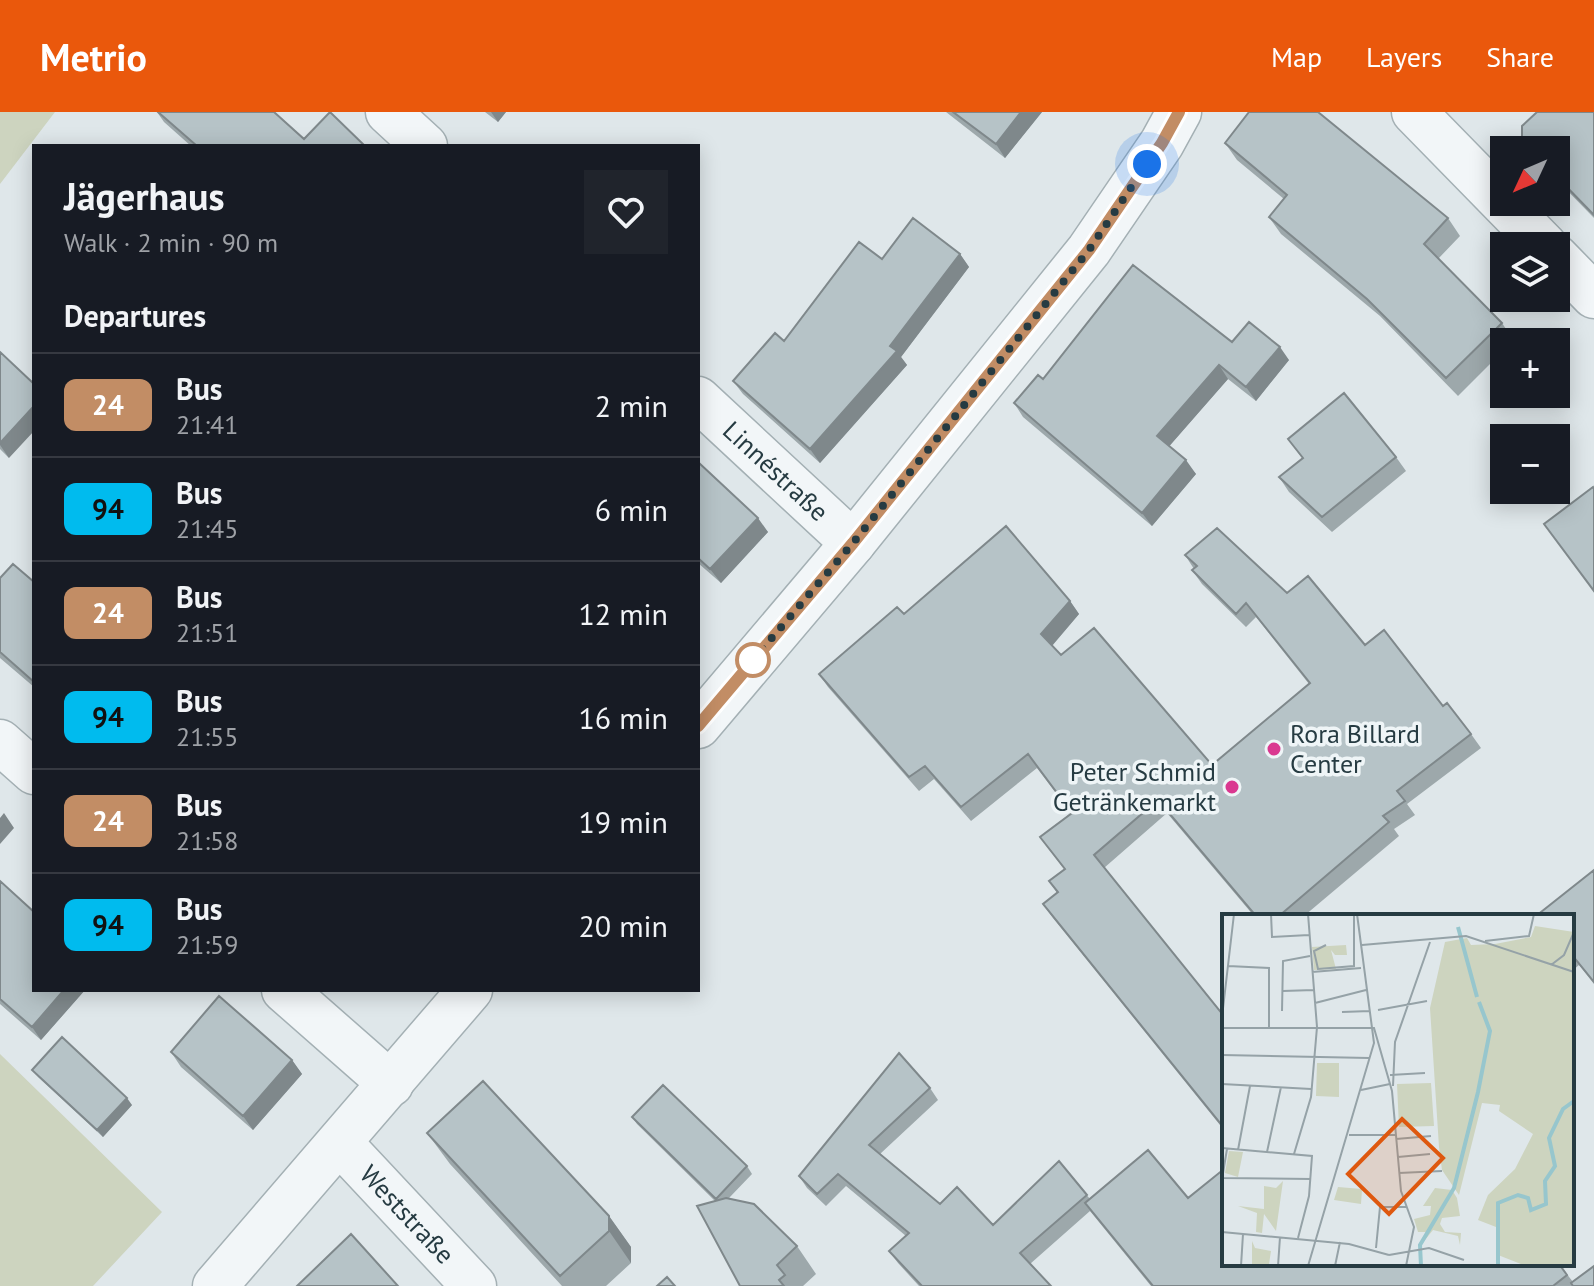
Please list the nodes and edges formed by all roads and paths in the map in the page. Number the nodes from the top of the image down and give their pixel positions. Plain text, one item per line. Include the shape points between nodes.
1 (388, 112) edge
2 (1179, 112) edge
3 (1414, 112) edge
4 (423, 144) edge
5 (1531, 232) edge
6 (1570, 271) edge
7 (1594, 296) edge
8 (700, 401) edge
9 (853, 543) junction
10 (700, 724) edge
11 (0, 742) edge
12 (32, 770) edge
13 (286, 992) edge
14 (468, 992) edge
15 (391, 1084) junction
16 (340, 1143) junction
17 (215, 1286) edge
18 (474, 1286) edge

1 - 4 street
2 - 9 street via 1089,250
3 - 5 street
6 - 7 street
8 - 9 street, Linnéstraße
9 - 10 street
11 - 12 street
13 - 15 street
14 - 15 street
15 - 16 street
16 - 17 street
16 - 18 street, Weststraße

